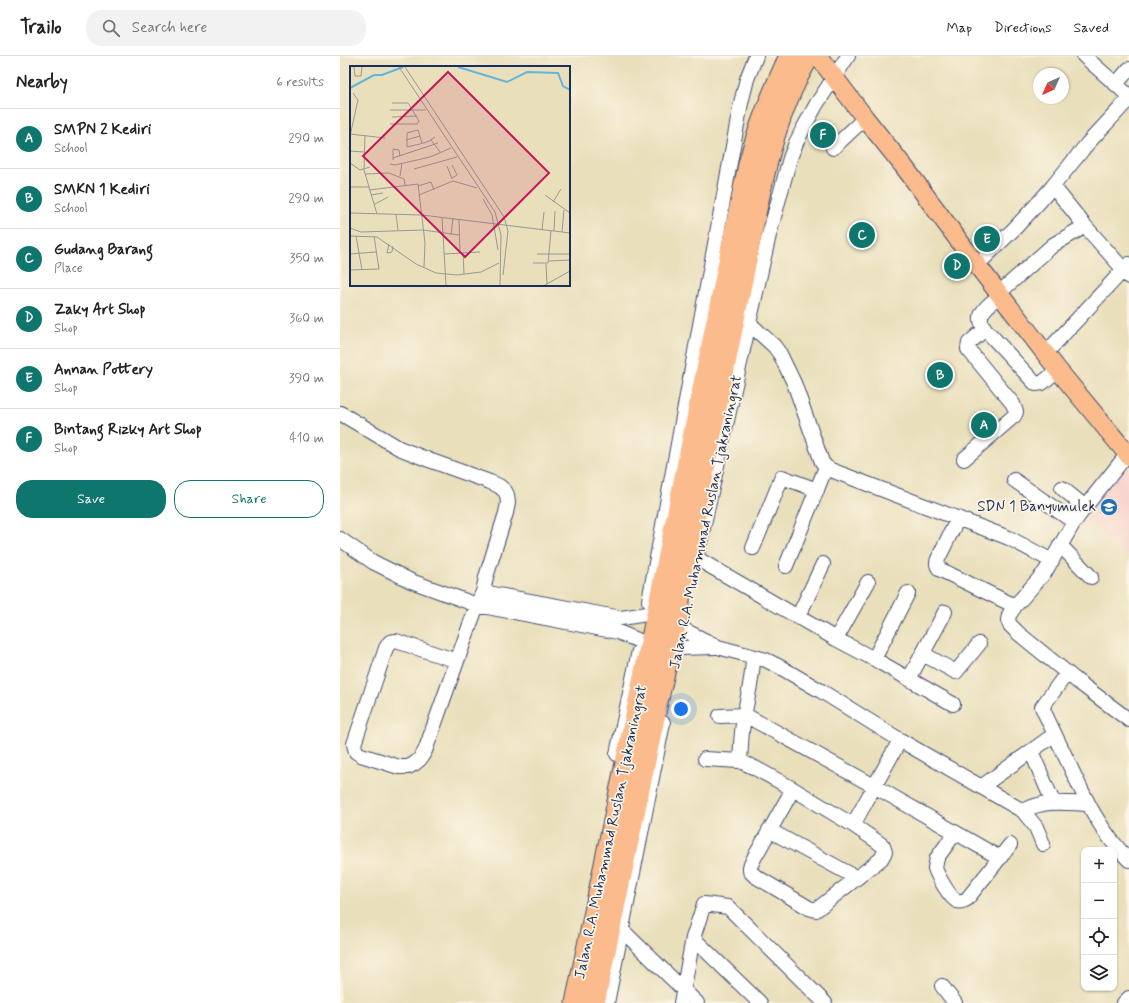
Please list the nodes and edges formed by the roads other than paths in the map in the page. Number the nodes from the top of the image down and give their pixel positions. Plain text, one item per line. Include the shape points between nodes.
1 (756, 56) edge
2 (848, 56) edge
3 (1084, 56) edge
4 (806, 57) edge
5 (1129, 69) edge
6 (834, 78) junction
7 (1116, 84) junction
8 (1129, 98) edge
9 (865, 118) junction
10 (833, 148) dead end
11 (1053, 186) junction
12 (1085, 226) junction
13 (977, 265) junction
14 (1127, 270) edge
15 (1000, 294) junction
16 (749, 323) junction
17 (985, 329) junction
18 (1045, 354) junction
19 (1058, 370) junction
20 (340, 413) edge
21 (1128, 454) edge
22 (964, 459) dead end
23 (826, 467) junction
24 (1014, 480) dead end
25 (1062, 488) dead end
26 (817, 490) junction
27 (1085, 507) junction
28 (958, 518) junction
29 (1074, 522) junction
30 (340, 539) edge
31 (1060, 545) junction
32 (753, 548) dead end
33 (658, 553) junction
34 (695, 561) junction
35 (1052, 561) junction
36 (823, 564) dead end
37 (786, 566) dead end
38 (1091, 577) dead end
39 (868, 582) dead end
40 (671, 590) junction
41 (908, 593) dead end
42 (480, 599) junction
43 (1015, 606) junction
44 (945, 612) dead end
45 (651, 617) junction
46 (798, 617) junction
47 (679, 630) junction
48 (836, 640) junction
49 (642, 642) junction
50 (979, 644) dead end
51 (923, 654) junction
52 (753, 657) junction
53 (874, 659) junction
54 (457, 661) junction
55 (1067, 673) junction
56 (909, 679) junction
57 (953, 704) dead end
58 (745, 715) junction
59 (720, 716) dead end
60 (1129, 720) edge
61 (1048, 739) dead end
62 (900, 740) junction
63 (1031, 751) junction
64 (705, 759) dead end
65 (740, 761) junction
66 (874, 786) junction
67 (981, 788) junction
68 (793, 789) junction
69 (1053, 802) junction
70 (1088, 804) junction
71 (1023, 811) junction
72 (853, 825) junction
73 (769, 830) junction
74 (955, 833) junction
75 (1043, 844) dead end
76 (1010, 845) dead end
77 (1000, 858) junction
78 (1129, 860) edge
79 (857, 878) junction
80 (622, 930) junction
81 (693, 938) junction
82 (942, 986) dead end
83 (683, 997) edge
84 (1129, 998) edge
85 (566, 1003) edge
86 (576, 1003) edge
87 (594, 1003) edge
88 (607, 1003) edge
89 (697, 1003) edge
90 (760, 1003) edge
91 (825, 1003) edge
92 (955, 1003) edge
93 (1124, 1003) edge

1 - 33 street, Jalan R.A. Muhammad Ruslan Tjakraningrat via 740,103
2 - 6 street, Jalan R.A. Muhammad Ruslan Tjakraningrat
3 - 7 street
4 - 6 main road
4 - 40 highway, Jalan R.A. Muhammad Ruslan Tjakraningrat via 776,130 765,168 734,318
5 - 7 street
6 - 9 main road
6 - 16 street, Jalan R.A. Muhammad Ruslan Tjakraningrat via 803,129 790,158
7 - 8 street
8 - 11 street
9 - 10 street
9 - 13 main road
11 - 12 street
11 - 13 street
12 - 14 street
12 - 15 street via 1053,245
13 - 15 main road
14 - 18 street
15 - 17 street via 983,312 980,319
15 - 18 main road
16 - 23 street via 780,354 794,383
16 - 34 street, Jalan R.A. Muhammad Ruslan Tjakraningrat
17 - 19 street via 1036,384 1042,383
17 - 22 street via 970,343 968,349 1013,404 1016,412
18 - 19 main road
19 - 21 main road
20 - 42 street via 399,448 490,482 505,491 508,503 506,513
21 - 27 street
23 - 26 street
23 - 28 street
24 - 29 street
25 - 27 street
26 - 32 street via 782,477
26 - 37 street
27 - 29 street
28 - 35 street via 1010,538
28 - 43 street via 938,559 938,567
29 - 31 street
30 - 42 street via 373,562 411,581
31 - 35 street
31 - 38 street
33 - 40 highway
33 - 45 street, Jalan R.A. Muhammad Ruslan Tjakraningrat
34 - 40 highway via 688,578
34 - 46 street
34 - 47 street, Jalan R.A. Muhammad Ruslan Tjakraningrat
35 - 43 street via 1042,577
36 - 46 street
39 - 48 street
40 - 45 highway, Jalan R.A. Muhammad Ruslan Tjakraningrat
40 - 47 highway, Jalan R.A. Muhammad Ruslan Tjakraningrat
41 - 53 street
42 - 45 street via 621,618
42 - 49 street via 618,632
42 - 54 street
43 - 55 street via 1008,617 1010,625
44 - 51 street
45 - 49 highway
45 - 86 highway, Jalan R.A. Muhammad Ruslan Tjakraningrat
46 - 48 street
47 - 52 street via 718,647
47 - 80 street, Jalan R.A. Muhammad Ruslan Tjakraningrat
47 - 87 highway, Jalan R.A. Muhammad Ruslan Tjakraningrat via 659,694
48 - 53 street
49 - 85 street, Jalan R.A. Muhammad Ruslan Tjakraningrat
50 - 51 street via 956,672
51 - 56 street
52 - 58 street
52 - 62 street via 766,660 789,672
53 - 56 street
54 - 54 street via 420,759 414,764 400,767 356,752 354,744 390,642 396,641
55 - 60 street
55 - 70 street via 1042,707
56 - 57 street
58 - 59 street
58 - 65 street
58 - 66 street
61 - 63 street
62 - 66 street
62 - 67 street
63 - 67 street
63 - 69 street
64 - 65 street
65 - 68 street
66 - 72 street
66 - 74 street
67 - 71 street
68 - 72 street
68 - 73 street
69 - 70 street
69 - 71 street via 1036,805
70 - 78 street via 1102,829
71 - 75 street via 1036,827
72 - 79 street via 878,842 885,852 881,859
73 - 79 street
73 - 79 street via 750,871 809,908 816,910
74 - 77 street
74 - 77 street via 937,858 935,868 956,900 966,899
76 - 77 street
80 - 83 street
80 - 88 street, Jalan R.A. Muhammad Ruslan Tjakraningrat
81 - 83 street
81 - 90 street
81 - 91 street via 704,904 728,907
82 - 92 street
83 - 89 street
84 - 93 street

